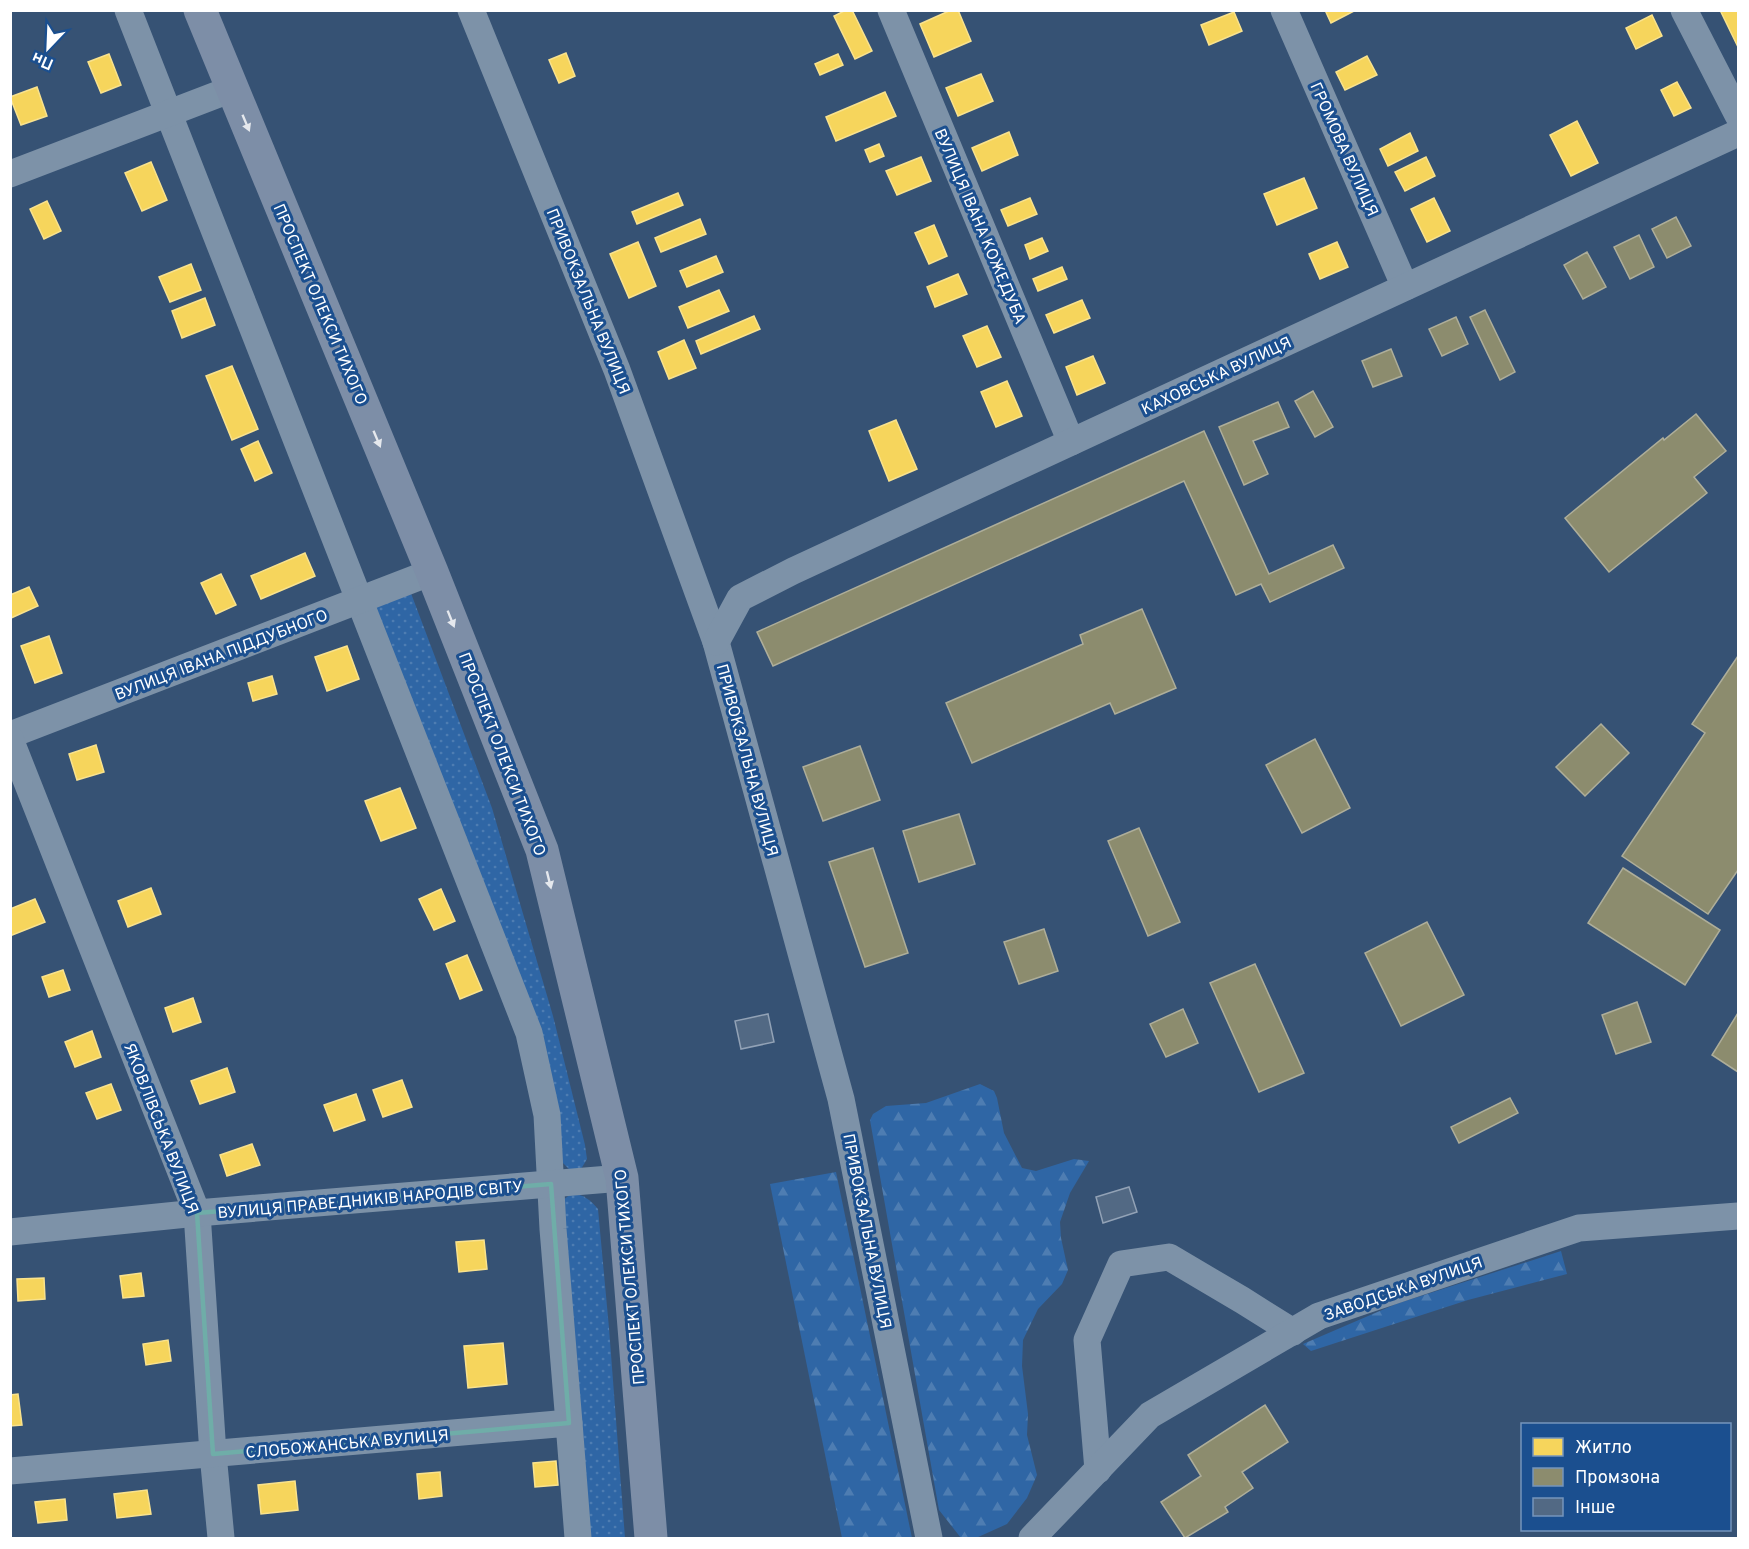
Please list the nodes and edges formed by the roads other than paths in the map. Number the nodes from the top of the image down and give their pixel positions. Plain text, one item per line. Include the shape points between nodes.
1 (128, 10) edge
2 (200, 10) edge
3 (471, 10) edge
4 (891, 10) edge
5 (1284, 10) edge
6 (1684, 10) edge
7 (232, 89) junction
8 (169, 113) junction
9 (1738, 115) edge
10 (1738, 133) edge
11 (10, 174) edge
12 (1405, 287) junction
13 (1071, 442) junction
14 (432, 572) junction
15 (360, 600) junction
16 (716, 642) junction
17 (10, 737) edge
18 (622, 1178) junction
19 (551, 1184) junction
20 (197, 1213) junction
21 (1738, 1216) edge
22 (10, 1232) edge
23 (1293, 1332) junction
24 (569, 1423) junction
25 (213, 1455) junction
26 (1098, 1470) junction
27 (10, 1471) edge
28 (221, 1539) edge
29 (578, 1539) edge
30 (651, 1539) edge
31 (929, 1539) edge
32 (1032, 1539) edge

1 - 8 street
2 - 7 main road, ПРОСПЕКТ ОЛЕКСИ ТИХОГО
3 - 16 street, ПРИВОКЗАЛЬНА ВУЛИЦЯ via 617,370
4 - 13 street, ВУЛИЦЯ ІВАНА КОЖЕДУБА
5 - 12 street, ГРОМОВА ВУЛИЦЯ
6 - 9 street
7 - 8 street
7 -> 14 main road, ПРОСПЕКТ ОЛЕКСИ ТИХОГО
8 - 11 street
8 - 15 street
10 - 12 street, КАХОВСЬКА ВУЛИЦЯ
12 - 13 street, КАХОВСЬКА ВУЛИЦЯ
13 - 16 street, КАХОВСЬКА ВУЛИЦЯ via 740,598
14 - 15 street, ВУЛИЦЯ ІВАНА ПІДДУБНОГО
14 -> 18 main road, ПРОСПЕКТ ОЛЕКСИ ТИХОГО via 542,850
15 - 17 street, ВУЛИЦЯ ІВАНА ПІДДУБНОГО
15 - 19 street via 530,1033 548,1115
16 - 31 street, ПРИВОКЗАЛЬНА ВУЛИЦЯ via 841,1100
17 - 20 street, ЯКОВЛІВСЬКА ВУЛИЦЯ
18 - 19 street, ВУЛИЦЯ ПРАВЕДНИКІВ НАРОДІВ СВІТУ
18 - 30 main road, ПРОСПЕКТ ОЛЕКСИ ТИХОГО
19 - 20 street, ВУЛИЦЯ ПРАВЕДНИКІВ НАРОДІВ СВІТУ
19 - 24 street
20 - 22 street, ВУЛИЦЯ ПРАВЕДНИКІВ НАРОДІВ СВІТУ
20 - 25 street, ЯКОВЛІВСЬКА ВУЛИЦЯ
21 - 23 street, ЗАВОДСЬКА ВУЛИЦЯ via 1579,1228 1319,1316
23 - 26 street, ЗАВОДСЬКА ВУЛИЦЯ via 1150,1415
23 - 26 street via 1169,1257 1121,1264 1087,1340
24 - 25 street, СЛОБОЖАНСЬКА ВУЛИЦЯ
24 - 29 street
25 - 27 street, СЛОБОЖАНСЬКА ВУЛИЦЯ
25 - 28 street, ЯКОВЛІВСЬКА ВУЛИЦЯ
26 - 32 street, ЗАВОДСЬКА ВУЛИЦЯ

